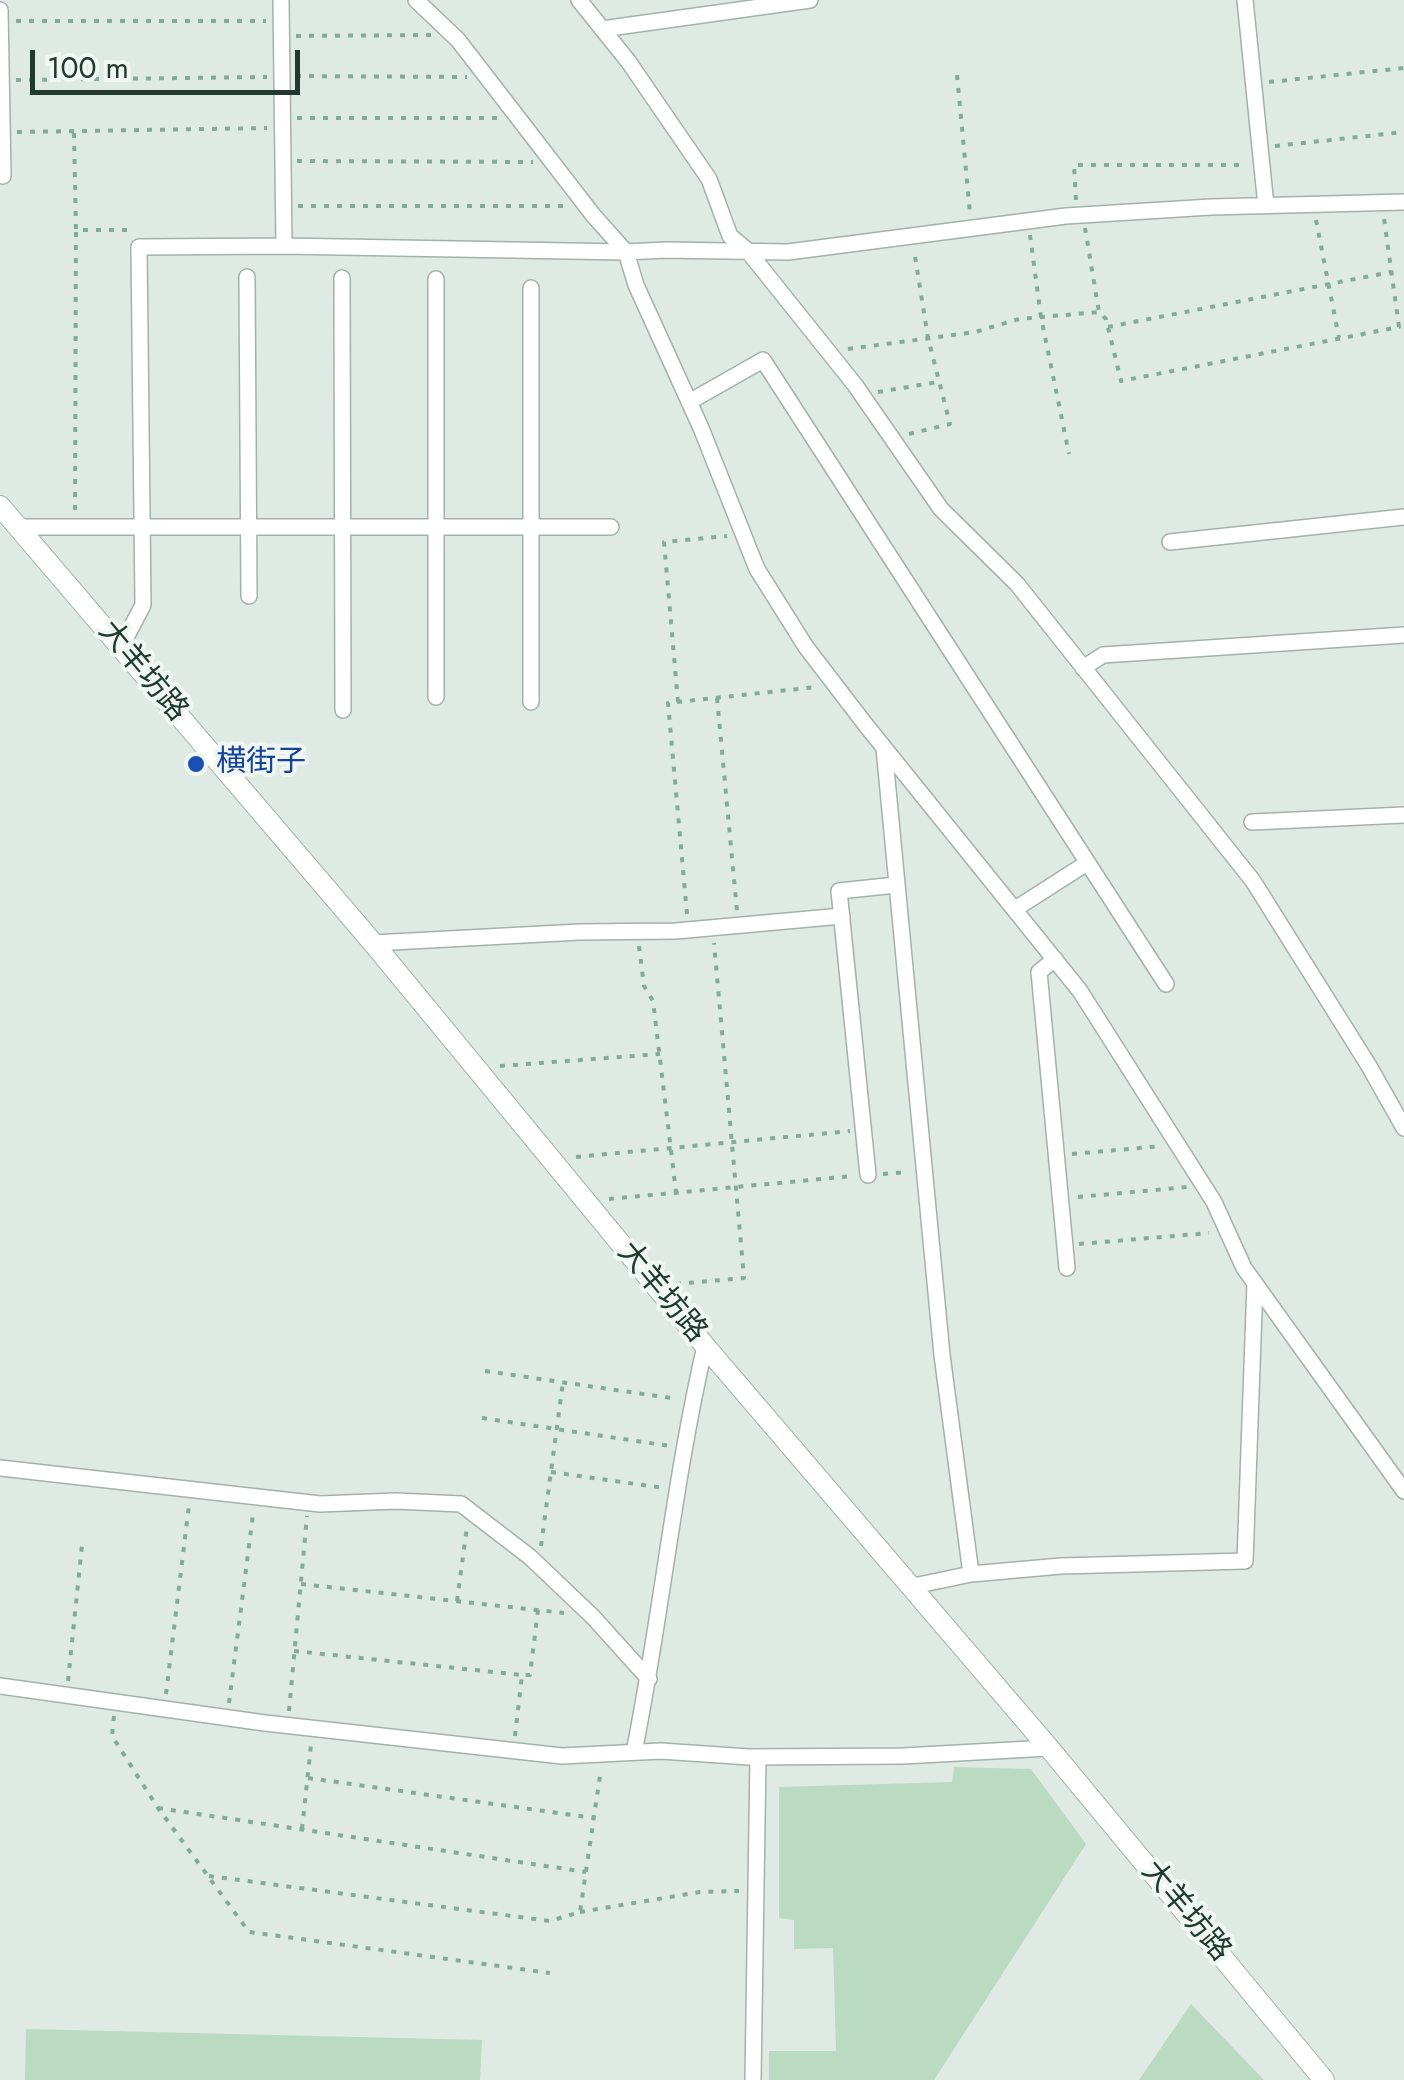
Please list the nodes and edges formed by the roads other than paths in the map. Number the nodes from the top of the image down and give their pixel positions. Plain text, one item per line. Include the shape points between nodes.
1 (281, 0) edge
2 (416, 0) edge
3 (579, 0) edge
4 (810, 0) edge
5 (1245, 0) edge
6 (0, 10) edge
7 (1, 22) edge
8 (602, 29) junction
9 (2, 80) edge
10 (2, 132) edge
11 (3, 176) dead end
12 (1404, 202) edge
13 (1266, 206) junction
14 (284, 246) junction
15 (747, 250) junction
16 (626, 252) junction
17 (247, 277) dead end
18 (342, 278) dead end
19 (436, 279) dead end
20 (531, 288) dead end
21 (689, 402) junction
22 (0, 506) edge
23 (1404, 517) edge
24 (18, 527) junction
25 (143, 528) junction
26 (248, 528) junction
27 (343, 528) junction
28 (436, 528) junction
29 (531, 528) junction
30 (611, 528) dead end
31 (1170, 542) dead end
32 (249, 596) dead end
33 (1404, 635) edge
34 (121, 647) junction
35 (1083, 668) junction
36 (436, 697) dead end
37 (531, 702) dead end
38 (343, 710) dead end
39 (884, 748) junction
40 (1404, 814) edge
41 (1252, 822) dead end
42 (1087, 863) junction
43 (896, 884) junction
44 (1015, 909) junction
45 (842, 916) junction
46 (373, 943) junction
47 (1055, 958) junction
48 (1166, 984) dead end
49 (1404, 1128) edge
50 (868, 1175) road end
51 (1066, 1268) dead end
52 (1255, 1282) junction
53 (705, 1346) junction
54 (0, 1468) edge
55 (1404, 1490) edge
56 (971, 1574) junction
57 (909, 1587) junction
58 (649, 1679) junction
59 (0, 1686) edge
60 (1049, 1748) junction
61 (634, 1752) junction
62 (758, 1757) junction
63 (754, 2080) edge
64 (1324, 2080) edge

1 - 14 street
2 - 16 street via 452,35
3 - 8 street
4 - 8 street
5 - 13 street
6 - 7 street
7 - 9 street
8 - 15 street via 710,180 730,236
9 - 10 street
10 - 11 street
12 - 13 street
13 - 15 street via 1080,215 788,252
14 - 16 street
14 - 25 street via 139,247
15 - 16 street
15 - 35 street via 862,395 941,509 1017,584
16 - 21 street
17 - 26 street
18 - 27 street
19 - 28 street
20 - 29 street
21 - 39 street via 757,569 806,647
21 - 42 street via 763,360
22 - 24 main road, 大羊坊路
23 - 31 street
24 - 25 street
24 - 34 main road, 大羊坊路
25 - 26 street
25 - 34 street via 143,605
26 - 27 street
26 - 32 street
27 - 28 street
27 - 38 street
28 - 29 street
28 - 36 street
29 - 30 street
29 - 37 street
33 - 35 street via 1102,655
34 - 46 main road, 大羊坊路
35 - 49 street via 1252,881
39 - 43 street
39 - 44 street
40 - 41 street
42 - 44 street
42 - 48 street
43 - 45 street via 839,890
43 - 56 street via 942,1355
44 - 47 street
45 - 46 street via 689,930
45 - 50 street
46 - 53 main road, 大羊坊路
47 - 51 street via 1038,972
47 - 52 street via 1203,1186
52 - 55 street
52 - 56 street via 1245,1561
53 - 57 main road, 大羊坊路
53 - 58 street
54 - 58 street via 309,1503 461,1504 594,1617
56 - 57 street
57 - 60 main road, 大羊坊路
58 - 61 street
59 - 61 street via 562,1756
60 - 62 street
60 - 64 main road, 大羊坊路
61 - 62 street
62 - 63 street

